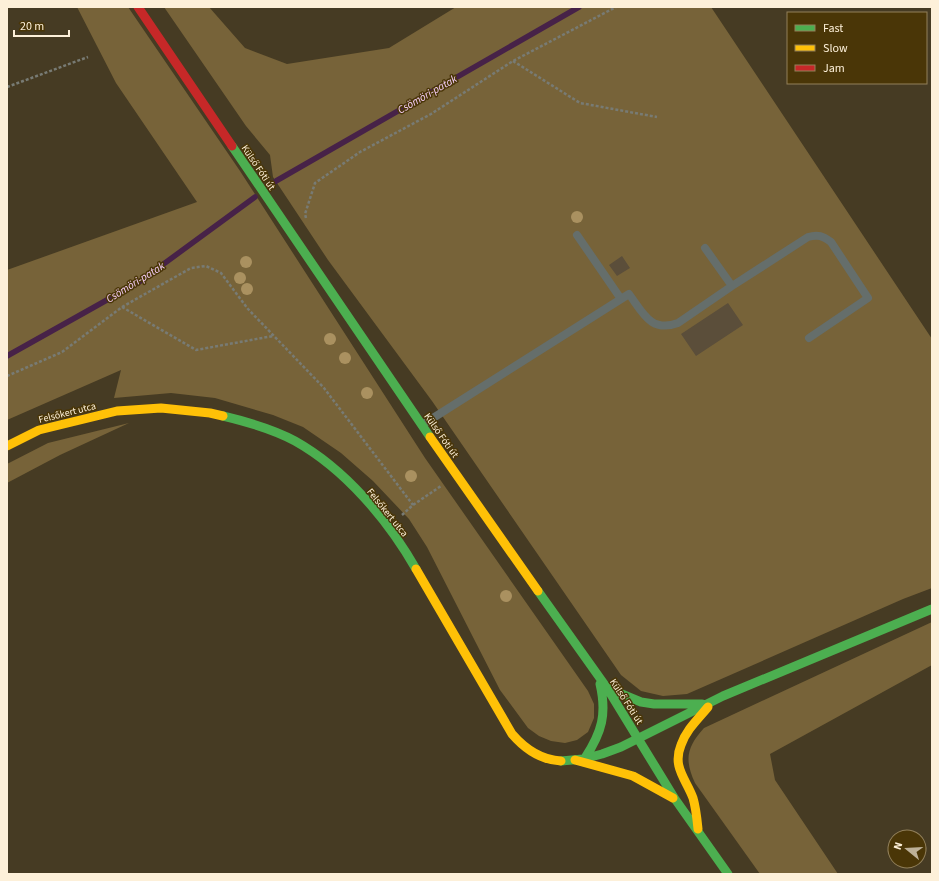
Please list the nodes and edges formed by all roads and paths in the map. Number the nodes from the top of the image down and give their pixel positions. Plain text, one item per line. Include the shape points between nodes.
1 (138, 7) edge
2 (616, 7) edge
3 (88, 57) dead end
4 (513, 61) junction
5 (7, 88) edge
6 (657, 117) dead end
7 (306, 220) dead end
8 (577, 235) dead end
9 (706, 248) dead end
10 (732, 286) junction
11 (621, 299) junction
12 (122, 307) junction
13 (274, 336) junction
14 (809, 338) dead end
15 (7, 376) edge
16 (422, 425) junction
17 (7, 446) edge
18 (457, 476) junction
19 (413, 505) junction
20 (388, 528) junction
21 (932, 609) edge
22 (597, 674) junction
23 (606, 688) junction
24 (716, 699) junction
25 (705, 704) junction
26 (638, 738) junction
27 (585, 758) junction
28 (574, 760) junction
29 (675, 799) junction
30 (698, 834) junction
31 (728, 874) edge

1 - 16 main road, Külső Fóti út
2 - 4 path
3 - 5 path
4 - 6 path via 580,103
4 - 7 path via 431,114 360,152 315,183 305,214
8 - 11 lane
9 - 10 lane
10 - 11 lane via 671,326 662,327 646,318 629,294
10 - 14 lane via 808,237 816,235 831,242 868,298
11 - 16 lane
12 - 13 path via 196,350
12 - 13 path via 191,268 206,266 221,274
12 - 15 path via 62,352
13 - 19 path via 324,388
16 - 18 main road, Külső Fóti út
17 - 20 main road, Felsőkert utca via 39,430 117,411 161,408 210,413 253,423 295,441 331,465 372,506
18 - 19 path
18 - 22 main road, Külső Fóti út
19 - 20 path
20 - 28 main road, Felsőkert utca via 406,552 512,734 538,755 556,760
21 - 24 main road, Felsőkert utca
22 - 23 main road, Külső Fóti út
22 - 27 main road via 605,707 604,718 598,736
23 - 25 main road via 641,702
23 - 26 main road, Külső Fóti út
24 - 25 main road, Felsőkert utca
24 - 30 main road via 685,735 677,756 681,775 693,798
25 - 26 main road, Felsőkert utca
26 - 27 main road, Felsőkert utca via 604,753
26 - 29 main road, Külső Fóti út
27 - 28 main road, Felsőkert utca
28 - 29 main road via 633,776
29 - 30 main road, Külső Fóti út
30 - 31 main road, Külső Fóti út

